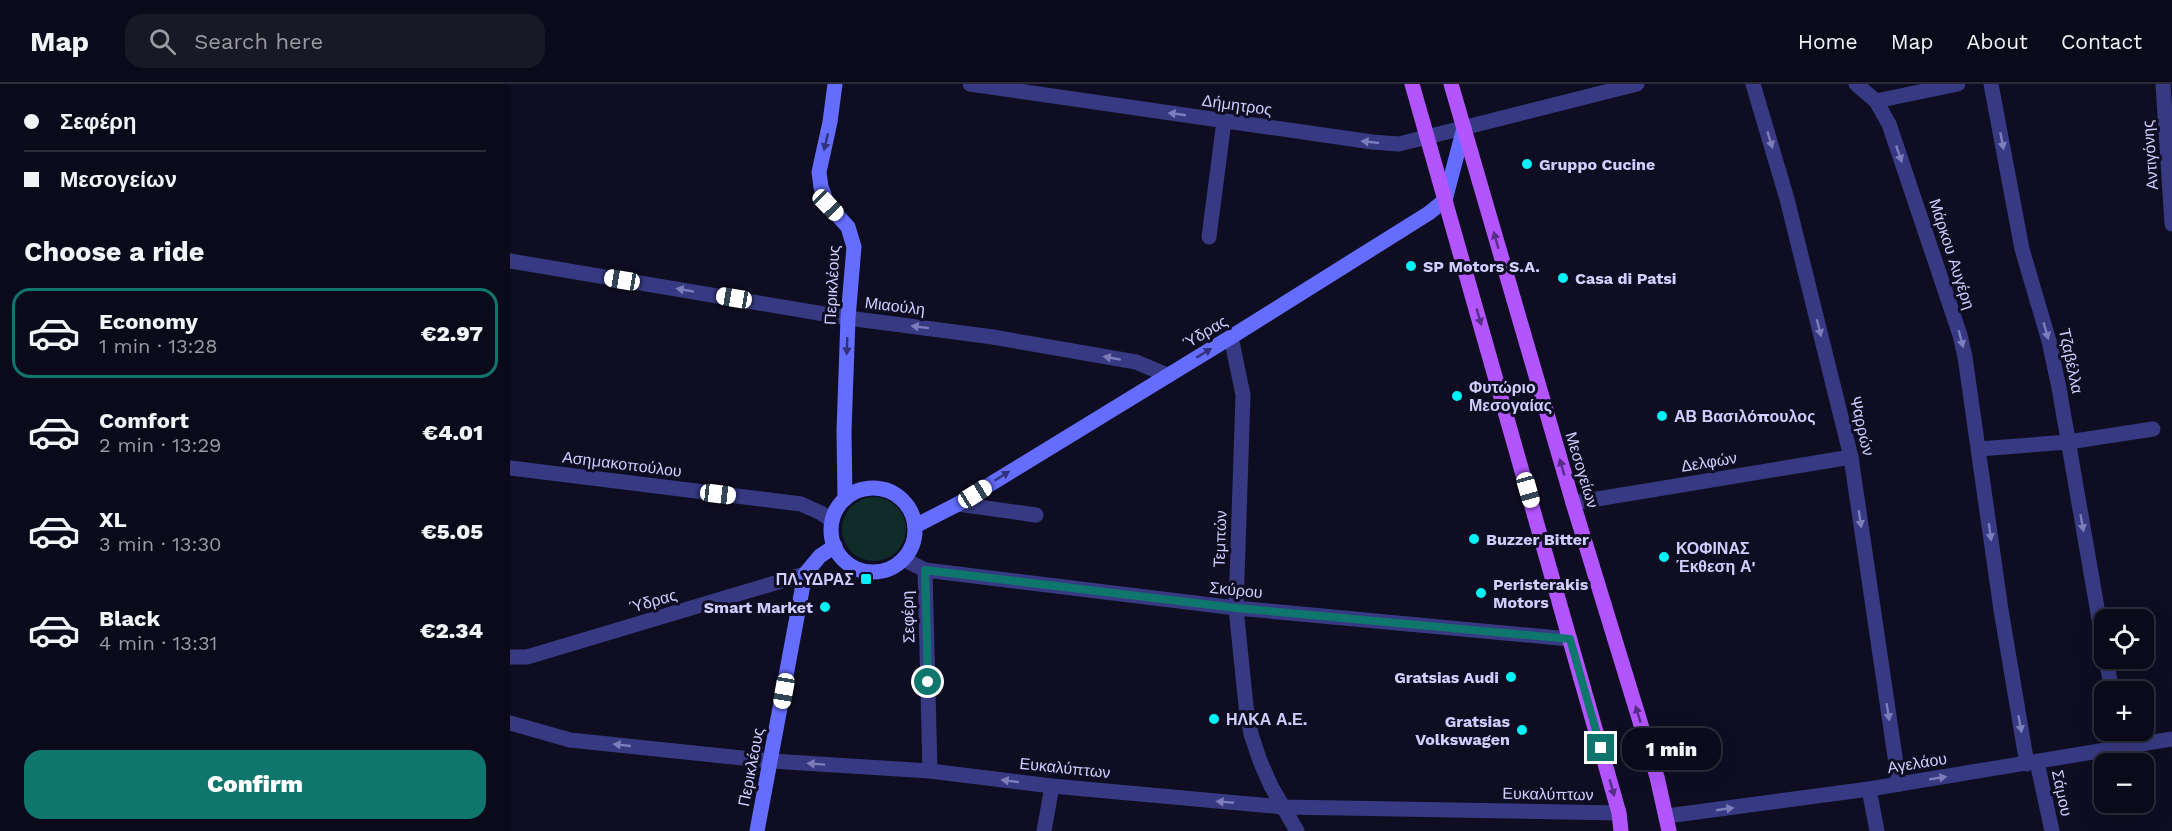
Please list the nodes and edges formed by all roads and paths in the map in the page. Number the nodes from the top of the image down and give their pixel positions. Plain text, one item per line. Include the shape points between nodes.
1 (835, 84) edge
2 (970, 84) edge
3 (1412, 84) edge
4 (1451, 84) edge
5 (1637, 84) edge
6 (1753, 84) edge
7 (1856, 84) edge
8 (1958, 84) edge
9 (1991, 84) edge
10 (2163, 84) edge
11 (1876, 101) junction
12 (1224, 121) junction
13 (1464, 128) junction
14 (1428, 138) junction
15 (1445, 200) junction
16 (2172, 224) edge
17 (1209, 237) dead end
18 (510, 261) edge
19 (848, 318) junction
20 (1231, 337) junction
21 (1167, 375) junction
22 (2153, 429) dead end
23 (2068, 441) junction
24 (1979, 450) junction
25 (1851, 457) junction
26 (510, 468) edge
27 (845, 499) junction
28 (1573, 503) junction
29 (958, 504) junction
30 (1036, 515) dead end
31 (832, 521) junction
32 (915, 526) junction
33 (835, 546) junction
34 (903, 559) junction
35 (925, 570) junction
36 (805, 574) junction
37 (1236, 608) junction
38 (2097, 609) edge
39 (1570, 639) junction
40 (510, 657) edge
41 (510, 723) edge
42 (2172, 739) edge
43 (2121, 741) edge
44 (2122, 748) junction
45 (771, 761) junction
46 (2032, 763) junction
47 (930, 771) junction
48 (1899, 784) junction
49 (1053, 786) junction
50 (1869, 789) junction
51 (1283, 807) junction
52 (1619, 813) junction
53 (1668, 824) edge
54 (757, 831) edge
55 (1044, 831) edge
56 (1297, 831) edge
57 (1622, 831) edge
58 (1877, 831) edge
59 (2052, 831) edge

1 -> 19 street, Περικλέους via 819,172 828,205 848,227 854,247
12 -> 2 street, Δήμητρος
3 - 14 main road
4 - 13 main road, Μεσογείων
5 - 13 street, Δήμητρος
6 -> 25 street, Ψαρρών via 1787,198
7 - 11 street, Μάρκου Αυγέρη
8 - 11 street
9 -> 23 street, Τζαβέλλα via 2022,249 2049,342
10 - 16 street, Αντιγόνης
11 -> 24 street, Μάρκου Αυγέρη via 1889,124 1960,335
14 -> 12 street, Δήμητρος via 1399,144 1372,142
12 - 17 street
13 - 14 street, Δήμητρος
13 - 15 street
28 -> 13 main road, Μεσογείων
14 - 15 main road
15 - 20 street, Ύδρας
15 -> 39 main road
19 -> 18 street, Μιαούλη
21 -> 19 street, Μιαούλη via 1136,362 993,337
19 -> 27 street, Περικλέους
21 -> 20 street, Ύδρας
20 - 37 street, Τεμπών via 1243,404
29 -> 21 street, Ύδρας
22 - 23 street
23 - 24 street
23 -> 38 street, Τζαβέλλα
24 -> 46 street, Μάρκου Αυγέρη via 2001,610
25 - 28 street, Δελφών
25 -> 48 street, Ψαρρών
26 - 31 street, Ασημακοπούλου via 801,504
27 - 31 street
27 - 32 street via 858,491 888,490 911,512
53 -> 28 main road, Μεσογείων
29 - 30 street
29 - 32 street, Ύδρας
31 - 33 street
32 - 34 street via 910,550
33 - 34 street via 841,556 860,569 883,571
33 - 36 street
34 - 35 street, Σκύρου
35 - 37 street, Σκύρου
35 - 47 street, Σεφέρη
36 - 40 street, Ύδρας via 527,657
36 - 45 street, Περικλέους
37 - 39 street, Σκύρου
37 - 51 street, Τεμπών via 1251,734
39 -> 52 main road
45 -> 41 street, Ευκαλύπτων via 570,740
42 - 44 street, Αγελάου
43 - 44 street
44 - 46 street, Αγελάου
47 -> 45 street, Ευκαλύπτων
45 - 54 street, Περικλέους
48 -> 46 street, Αγελάου
46 - 59 street, Σάμου
49 -> 47 street, Ευκαλύπτων
48 - 50 street, Αγελάου
51 -> 49 street, Ευκαλύπτων
49 - 55 street
53 -> 50 street, Αγελάου
50 - 58 street
51 - 52 street, Ευκαλύπτων
51 - 56 street, Τεμπών
52 - 57 main road

